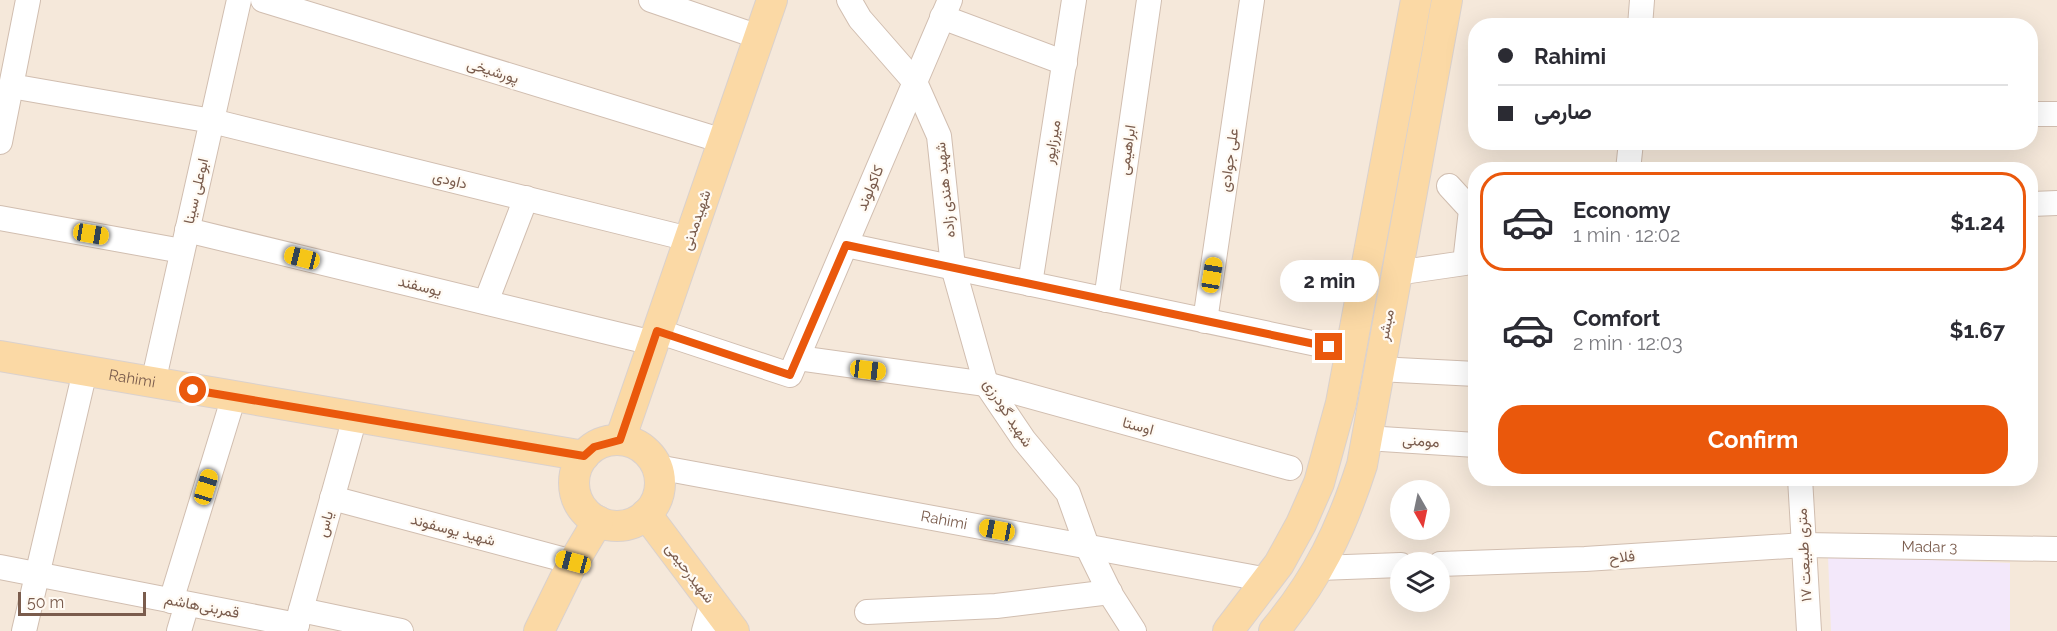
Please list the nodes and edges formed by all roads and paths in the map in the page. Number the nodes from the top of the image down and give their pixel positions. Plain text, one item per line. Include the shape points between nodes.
1 (28, 0) edge
2 (239, 0) edge
3 (263, 0) edge
4 (651, 0) edge
5 (772, 0) edge
6 (849, 0) edge
7 (1074, 0) edge
8 (1149, 0) edge
9 (1252, 0) edge
10 (1416, 0) edge
11 (1447, 0) edge
12 (1642, 0) edge
13 (946, 8) edge
14 (1641, 18) edge
15 (759, 37) junction
16 (1065, 63) junction
17 (915, 82) junction
18 (11, 86) junction
19 (2038, 114) edge
20 (2057, 114) edge
21 (212, 121) junction
22 (723, 141) junction
23 (0, 142) edge
24 (1413, 182) junction
25 (1449, 186) junction
26 (1468, 187) edge
27 (526, 198) junction
28 (2057, 203) edge
29 (2038, 204) edge
30 (1468, 207) edge
31 (0, 218) edge
32 (1468, 236) edge
33 (689, 239) junction
34 (185, 240) junction
35 (846, 245) junction
36 (953, 267) junction
37 (1396, 273) junction
38 (1030, 284) junction
39 (1106, 300) junction
40 (486, 302) junction
41 (1205, 321) junction
42 (655, 337) junction
43 (1350, 351) junction
44 (0, 356) edge
45 (794, 366) junction
46 (1378, 369) junction
47 (85, 371) junction
48 (1468, 374) edge
49 (153, 383) junction
50 (986, 384) junction
51 (234, 396) junction
52 (354, 417) junction
53 (1366, 438) junction
54 (620, 440) junction
55 (1468, 444) edge
56 (584, 456) junction
57 (657, 467) junction
58 (1290, 468) dead end
59 (1800, 486) edge
60 (332, 498) junction
61 (646, 514) junction
62 (598, 521) junction
63 (1804, 545) junction
64 (1087, 546) junction
65 (2057, 549) edge
66 (573, 562) junction
67 (1450, 564) edge
68 (1390, 565) edge
69 (0, 567) edge
70 (1319, 568) junction
71 (38, 575) junction
72 (1268, 580) junction
73 (1110, 592) junction
74 (179, 602) junction
75 (712, 602) junction
76 (867, 612) dead end
77 (298, 622) edge
78 (24, 631) edge
79 (179, 631) edge
80 (401, 631) edge
81 (539, 631) edge
82 (704, 631) edge
83 (734, 631) edge
84 (1134, 631) edge
85 (1228, 631) edge
86 (1274, 631) edge
87 (1809, 631) edge

1 - 18 street
2 - 21 street, ابوعلی سینا
3 - 22 street, پورشیخی
4 - 15 street
5 - 15 main road, شهیدمدنی
6 - 17 street, شهید هندی زاده via 860,19
7 - 16 street, میرزاپور
8 - 39 street, ابراهیمی
9 - 41 street, علی جوادی
10 - 43 main road
11 - 24 main road, مبشر
12 - 14 street
13 - 16 street
13 - 17 street, کاکولوند
15 - 22 main road, شهیدمدنی
16 - 38 street, میرزاپور
17 - 35 street, کاکولوند
17 - 36 street, شهید هندی زاده via 939,136
18 - 21 street, داودی
18 - 23 street
19 - 20 street
21 - 27 street, داودی
21 - 34 street, ابوعلی سینا
22 - 33 main road, شهیدمدنی
24 - 25 street
24 - 37 main road, مبشر
25 - 26 street
25 - 30 street
27 - 33 street, داودی
27 - 40 street
28 - 29 street
31 - 34 street, یوسفند
32 - 37 street via 1465,263
33 - 42 main road, شهیدمدنی
34 - 40 street, یوسفند
34 - 49 street, ابوعلی سینا
35 - 36 street
35 - 45 street, کاکولوند
36 - 38 street
36 - 50 street, شهید گودرزی
37 - 46 main road, مبشر
38 - 39 street
39 - 41 street
40 - 42 street, یوسفند
41 - 43 street
42 - 45 street, یوسفند
42 - 54 main road, شهیدمدنی
43 - 72 main road via 1341,403 1319,483 1302,524
44 - 47 main road, Rahimi
45 - 50 street, اوستا
46 - 48 street
46 - 53 main road, مبشر
47 - 49 main road, Rahimi
47 - 71 street
49 - 51 main road, Rahimi
50 - 58 street, اوستا
50 - 64 street, شهید گودرزی via 1024,440 1068,493
51 - 52 main road, Rahimi
51 - 74 street
52 - 56 main road, Rahimi
52 - 60 street, یاس
53 - 55 street, مومنی
53 - 70 main road, مبشر via 1345,518
54 - 56 main road via 594,447
54 - 57 main road via 642,448
56 - 62 main road via 574,480 575,492 584,509
57 - 61 main road via 659,492
57 - 64 street, Rahimi
59 - 63 street, ۱۷ متری طبیعت
60 - 66 street, شهید یوسفوند
60 - 77 street, یاس
61 - 62 main road via 623,525
61 - 75 main road, شهیدرحیمی
62 - 66 main road
63 - 65 street, Madar 3
63 - 67 street, فلاح
63 - 87 street, ۱۷ متری طبیعت
64 - 72 street, Rahimi
64 - 73 street, شهید گودرزی
66 - 81 main road
68 - 70 street
69 - 71 street, قمربنی‌هاشم
70 - 86 main road, مبشر
71 - 74 street, قمربنی‌هاشم
71 - 78 street
72 - 85 main road
73 - 76 street via 996,606
73 - 84 street, شهید گودرزی
74 - 77 street, قمربنی‌هاشم
74 - 79 street
75 - 82 street
75 - 83 main road, شهیدرحیمی
77 - 80 street, قمربنی‌هاشم

